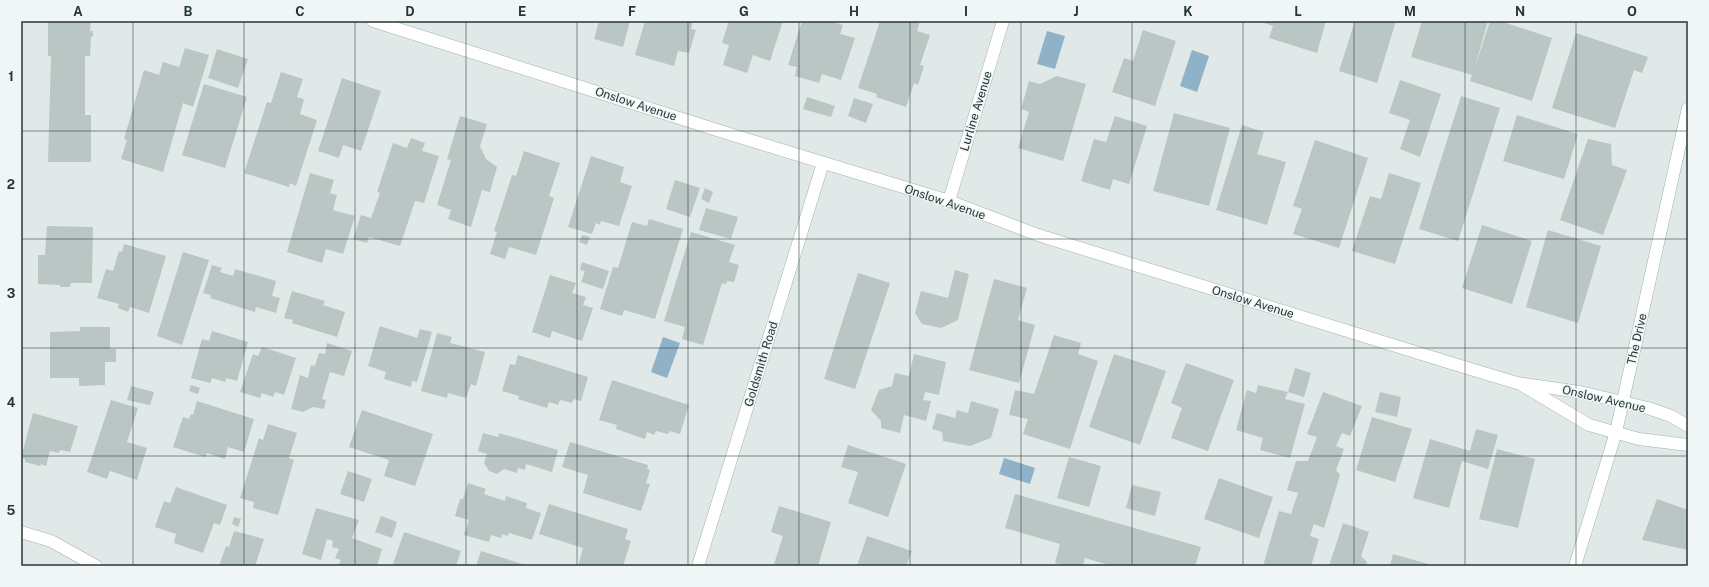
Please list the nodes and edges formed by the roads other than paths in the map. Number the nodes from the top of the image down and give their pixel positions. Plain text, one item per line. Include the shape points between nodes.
1 (373, 21) edge
2 (1003, 21) edge
3 (1688, 108) edge
4 (824, 163) junction
5 (948, 201) junction
6 (1517, 383) junction
7 (1622, 403) junction
8 (1688, 426) edge
9 (1616, 432) junction
10 (1688, 445) edge
11 (21, 532) edge
12 (96, 566) edge
13 (698, 566) edge
14 (1575, 566) edge

1 - 4 street, Onslow Avenue
2 - 5 street, Lurline Avenue
3 - 7 street, The Drive
4 - 5 street, Onslow Avenue
4 - 13 street, Goldsmith Road
5 - 6 street, Onslow Avenue via 1038,235
6 - 7 street, Onslow Avenue via 1580,392
6 - 9 street, Onslow Avenue via 1589,425
7 - 8 street, Onslow Avenue via 1671,416
7 - 9 street, The Drive
9 - 10 street, Onslow Avenue via 1639,440
9 - 14 street, The Drive
11 - 12 street via 51,541

